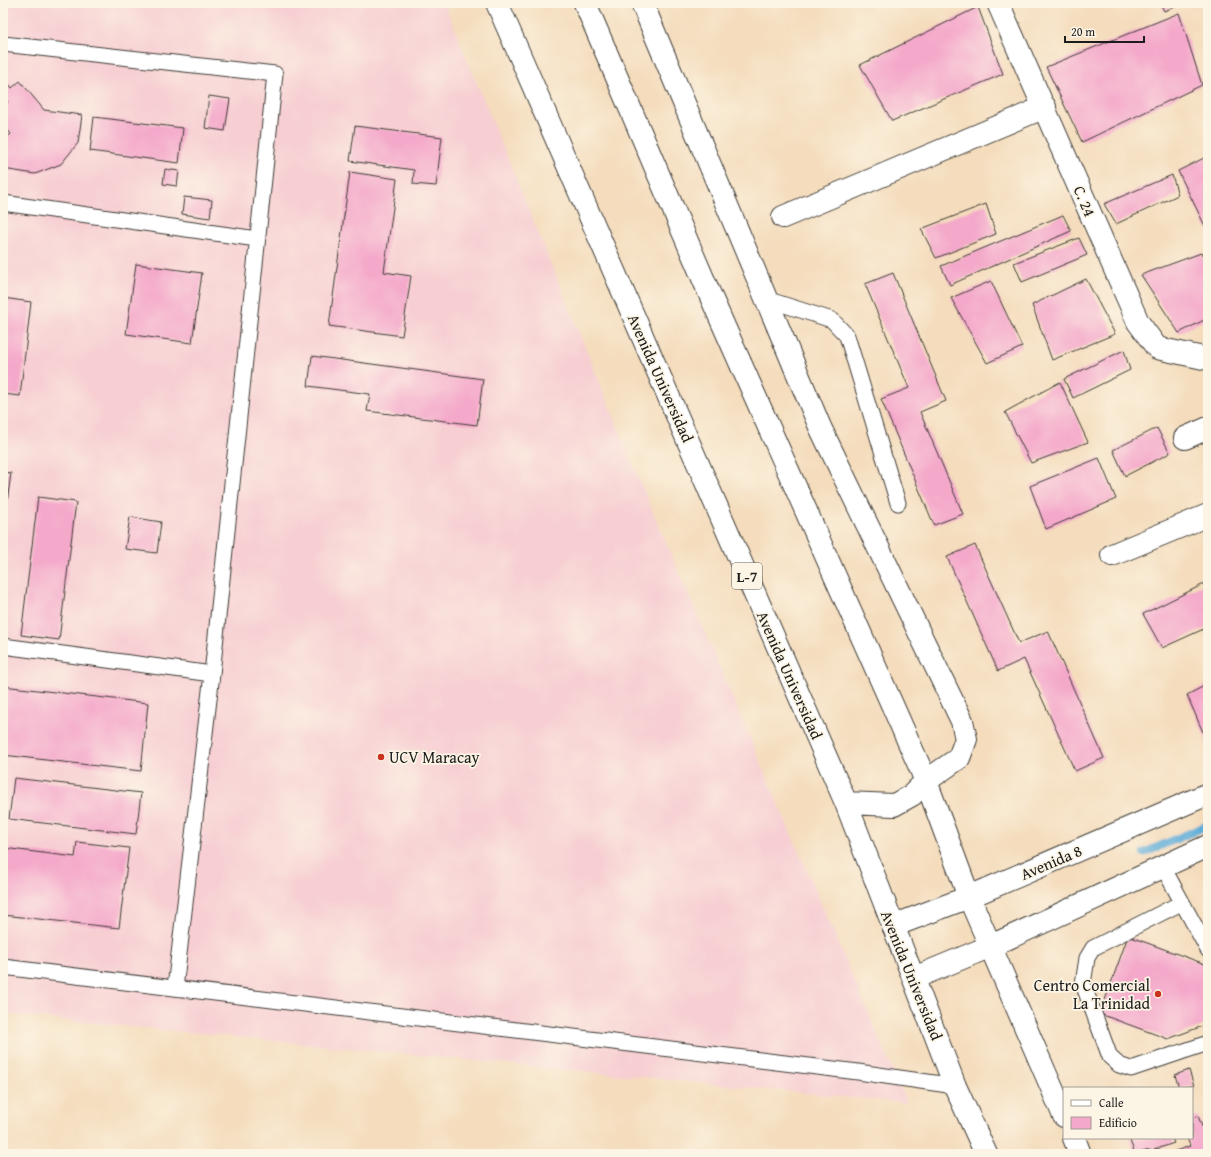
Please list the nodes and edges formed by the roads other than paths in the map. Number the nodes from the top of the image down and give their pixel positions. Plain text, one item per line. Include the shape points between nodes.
1 (497, 3) edge
2 (585, 3) edge
3 (642, 3) edge
4 (998, 3) edge
5 (3, 44) edge
6 (1045, 107) junction
7 (3, 204) edge
8 (783, 217) dead end
9 (258, 239) junction
10 (766, 299) junction
11 (1208, 359) edge
12 (1208, 428) edge
13 (1186, 438) dead end
14 (898, 503) dead end
15 (1208, 514) edge
16 (1112, 555) dead end
17 (3, 646) edge
18 (212, 674) junction
19 (926, 781) junction
20 (1208, 794) edge
21 (846, 803) junction
22 (1208, 846) edge
23 (1163, 867) junction
24 (969, 897) junction
25 (1181, 903) junction
26 (893, 926) junction
27 (991, 946) junction
28 (1208, 950) edge
29 (3, 967) edge
30 (914, 978) junction
31 (175, 988) junction
32 (1208, 1043) edge
33 (955, 1086) junction
34 (1063, 1114) edge
35 (1074, 1139) edge
36 (986, 1154) edge
37 (1080, 1154) edge

1 - 21 main road, Avenida Universidad / L-7
2 - 19 main road via 711,297
3 - 10 main road
4 - 6 main road, C. 24
5 - 9 lane via 275,74
6 - 8 main road
6 - 11 main road, C. 24 via 1138,322 1157,348
7 - 9 lane
9 - 18 lane
10 - 14 lane via 832,320 847,336
10 - 19 main road via 820,427 962,721 966,739 959,758
12 - 13 main road
15 - 16 main road
17 - 18 lane
18 - 31 lane
19 - 21 main road via 912,795 894,805
19 - 24 main road
20 - 24 main road, Avenida 8
21 - 26 main road, Avenida Universidad / L-7
22 - 23 main road
23 - 25 lane
23 - 27 main road
24 - 26 main road, Avenida 8
24 - 27 main road
25 - 28 lane
25 - 32 lane via 1093,948 1087,958 1082,984 1110,1057 1119,1065 1132,1069
26 - 30 main road, Avenida Universidad / L-7
27 - 30 main road
27 - 34 main road
29 - 31 lane
30 - 33 main road, Avenida Universidad / L-7
31 - 33 lane
33 - 36 main road, Avenida Universidad / L-7
35 - 37 main road

